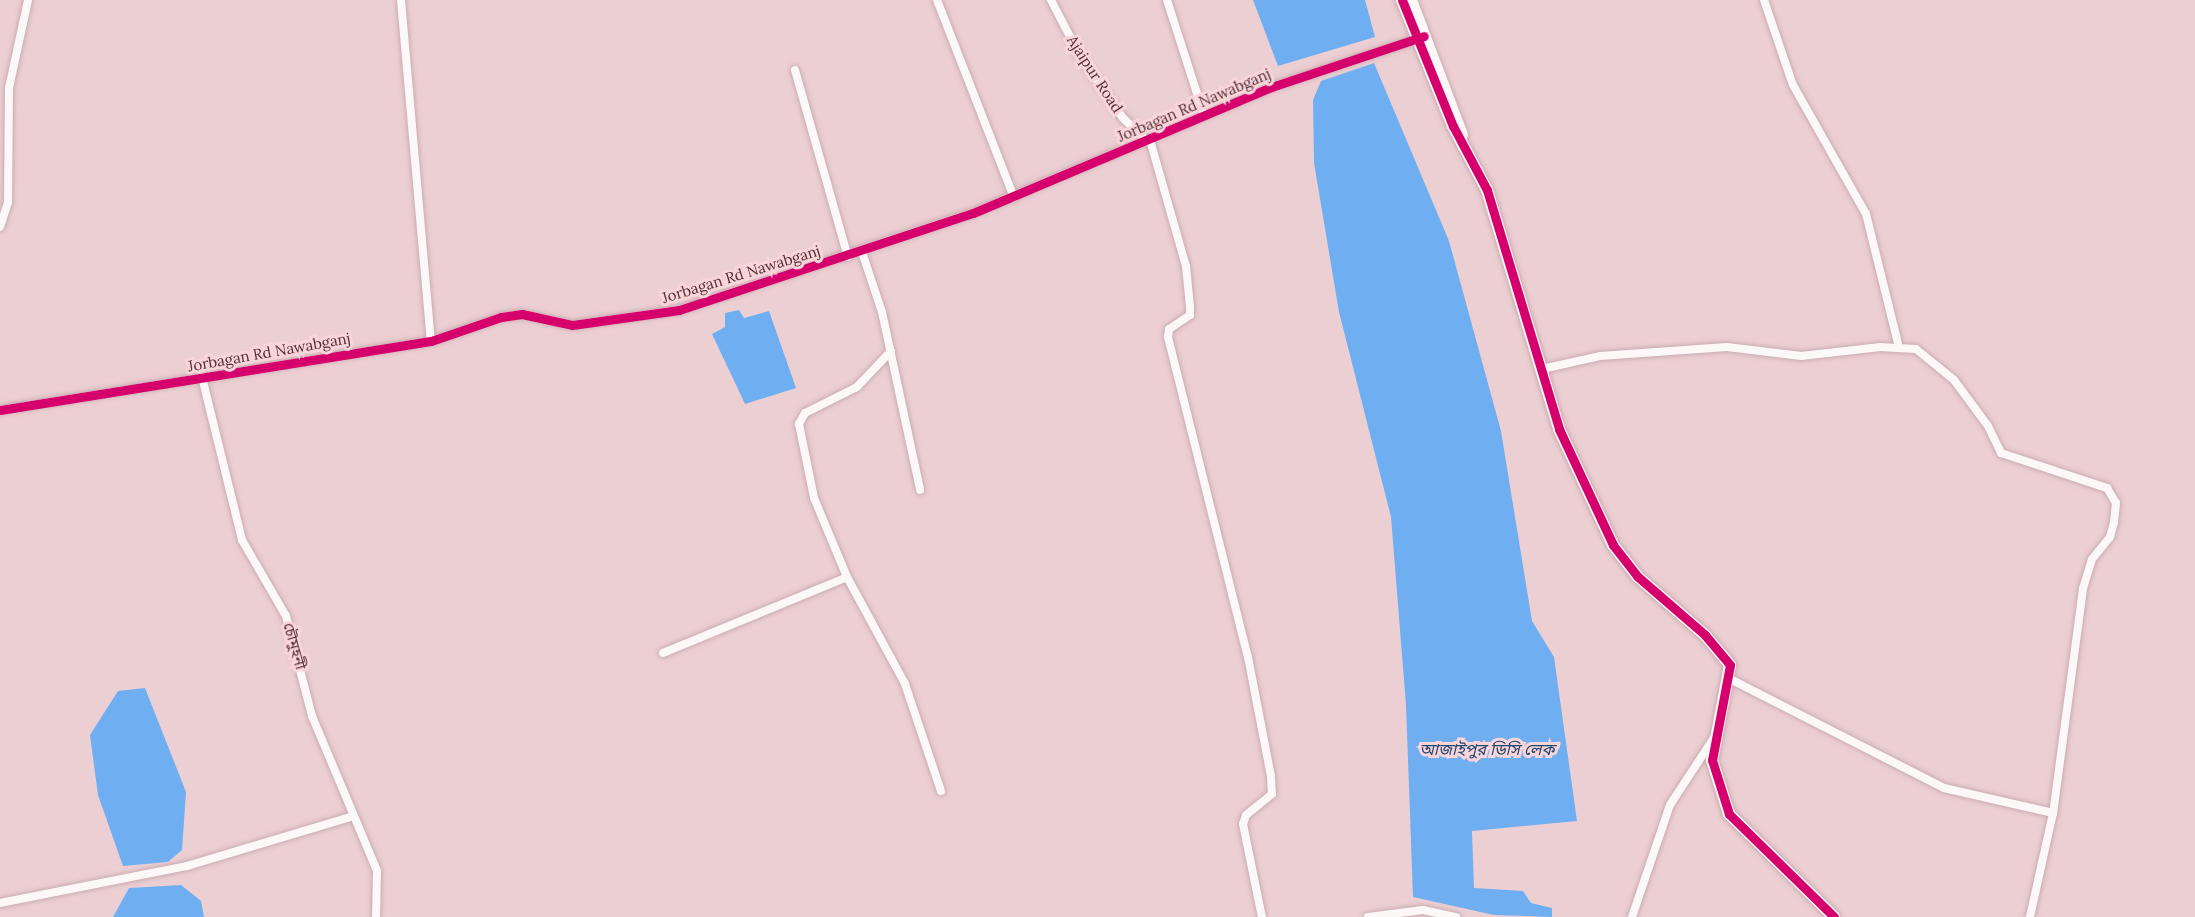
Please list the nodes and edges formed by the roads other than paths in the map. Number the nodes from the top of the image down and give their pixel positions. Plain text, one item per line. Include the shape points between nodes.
1 (28, 0) edge
2 (401, 0) edge
3 (937, 0) edge
4 (1051, 0) edge
5 (1167, 0) edge
6 (1402, 0) edge
7 (1411, 0) edge
8 (1764, 0) edge
9 (1419, 38) junction
10 (795, 70) dead end
11 (1204, 115) junction
12 (1148, 141) junction
13 (4, 193) edge
14 (1014, 197) junction
15 (0, 227) edge
16 (862, 252) junction
17 (848, 257) junction
18 (431, 341) junction
19 (1899, 347) junction
20 (891, 351) junction
21 (1542, 369) junction
22 (202, 377) junction
23 (0, 410) edge
24 (920, 490) dead end
25 (848, 577) junction
26 (663, 653) dead end
27 (1728, 678) junction
28 (1718, 732) junction
29 (942, 790) dead end
30 (2054, 813) junction
31 (354, 816) junction
32 (0, 903) edge
33 (376, 917) edge
34 (1262, 917) edge
35 (1368, 917) edge
36 (1456, 917) edge
37 (1632, 917) edge
38 (1834, 917) edge
39 (2030, 917) edge

1 - 13 street via 26,30 9,88
2 - 18 street
3 - 14 street
4 - 12 street, Ajaipur Road via 1080,56 1123,118
5 - 11 street
6 - 9 street
7 - 9 street
8 - 19 street via 1793,86 1866,214
9 - 11 street, Jorbagan Rd Nawabganj
9 - 21 street via 1487,190
10 - 17 street
11 - 12 street, Jorbagan Rd Nawabganj
12 - 14 street, Jorbagan Rd Nawabganj
12 - 34 street via 1186,266 1190,315 1169,329 1168,337 1248,657 1270,777 1272,794 1246,815 1243,824
13 - 15 street
14 - 16 street, Jorbagan Rd Nawabganj
16 - 17 street, Jorbagan Rd Nawabganj
16 - 20 street
17 - 18 street, Jorbagan Rd Nawabganj via 679,310 573,325 522,314
18 - 22 street, Jorbagan Rd Nawabganj
19 - 21 street via 1801,356 1727,347 1600,356
19 - 30 street via 1934,360 1988,426 2001,453 2091,481 2107,488 2116,503 2110,537 2092,559 2083,589
20 - 24 street
20 - 25 street via 857,387 805,413 799,424 814,498
21 - 27 street via 1559,429 1613,545 1636,576 1705,635 1730,665
22 - 23 street, Jorbagan Rd Nawabganj
22 - 31 street, চৌমুহনী via 242,540 290,624 312,716
25 - 26 street
25 - 29 street via 905,684
27 - 28 street
27 - 30 street via 1938,785 2011,807
28 - 37 street via 1670,805
28 - 38 street via 1712,760 1730,814
30 - 39 street
31 - 32 street via 187,866
31 - 33 street, চৌমুহনী via 377,871
35 - 36 street via 1424,910

